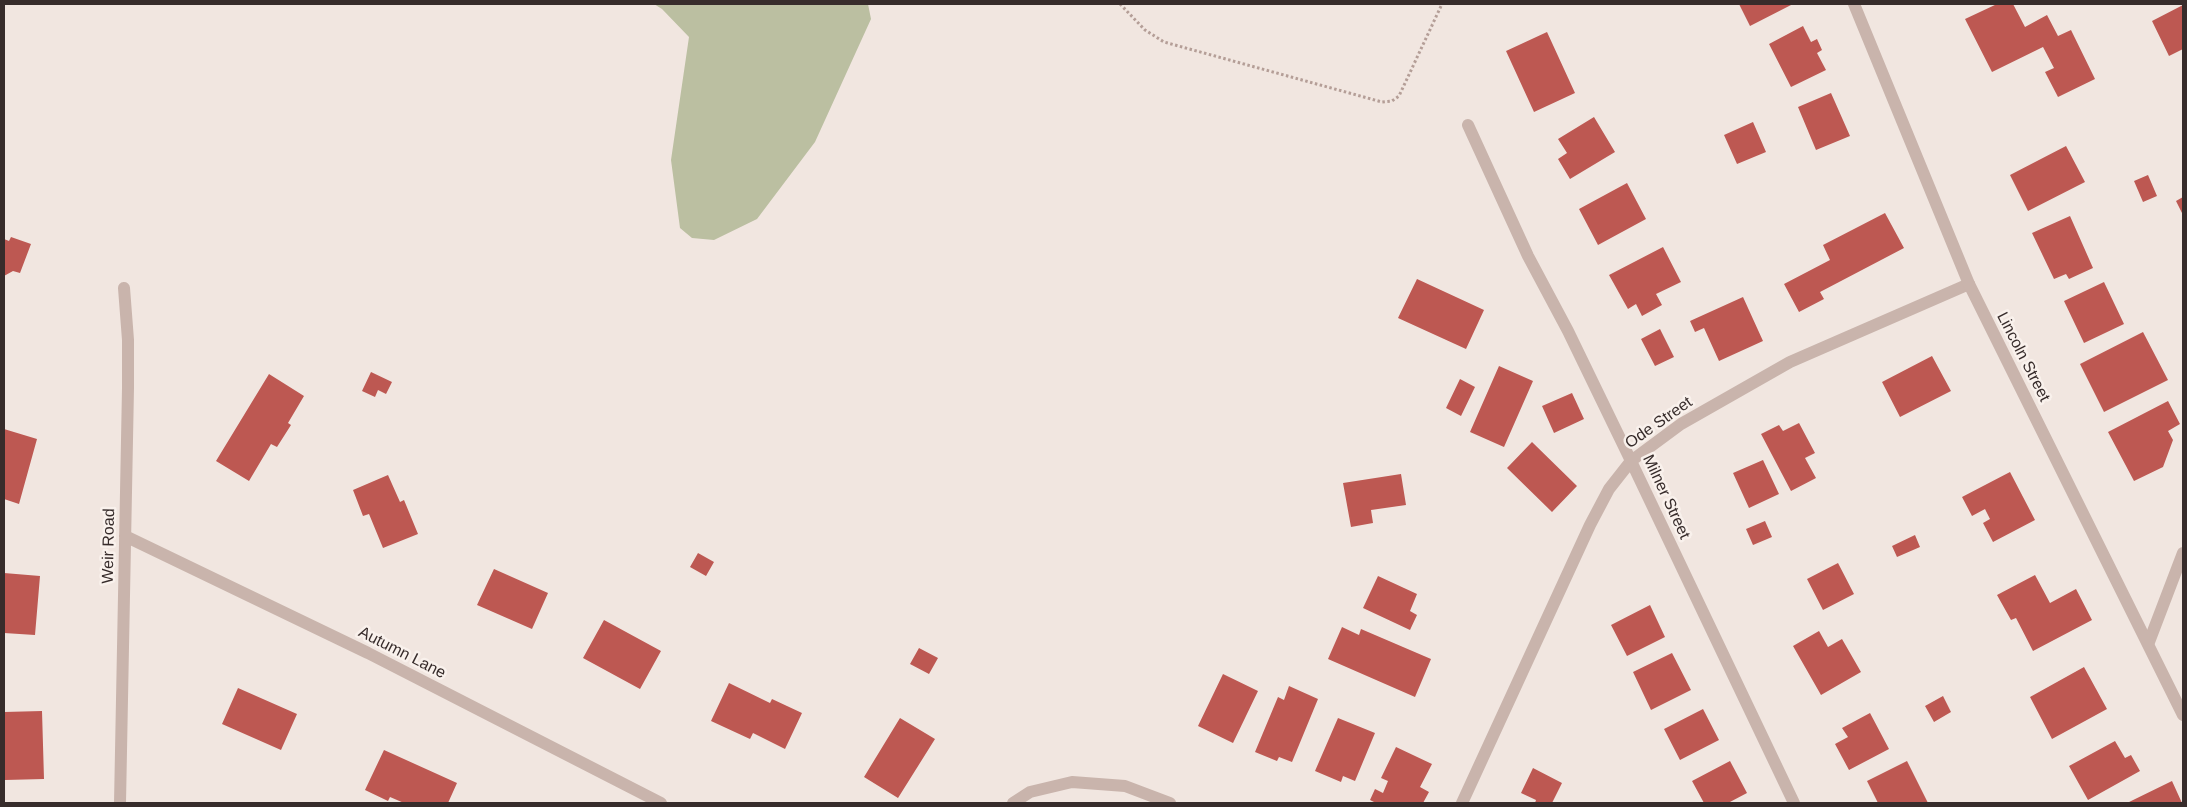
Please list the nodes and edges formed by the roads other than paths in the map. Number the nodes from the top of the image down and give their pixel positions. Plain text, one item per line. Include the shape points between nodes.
1 (1854, 4) edge
2 (1468, 125) dead end
3 (1968, 284) junction
4 (124, 288) dead end
5 (1631, 461) junction
6 (125, 536) junction
7 (2183, 554) edge
8 (2149, 642) junction
9 (2183, 715) edge
10 (120, 803) edge
11 (662, 803) edge
12 (1013, 803) edge
13 (1170, 803) edge
14 (1462, 803) edge
15 (1794, 803) edge

1 - 3 street, Lincoln Street
2 - 5 street, Milner Street via 1528,256
3 - 5 street, Ode Street via 1790,362 1681,424
3 - 8 street, Lincoln Street
4 - 6 street, Weir Road via 128,340
5 - 14 street, Ode Street via 1609,489 1590,525
5 - 15 street, Milner Street
6 - 10 street, Weir Road
6 - 11 street, Autumn Lane via 368,653
7 - 8 street
8 - 9 street, Lincoln Street
12 - 13 street via 1030,792 1072,782 1125,786

